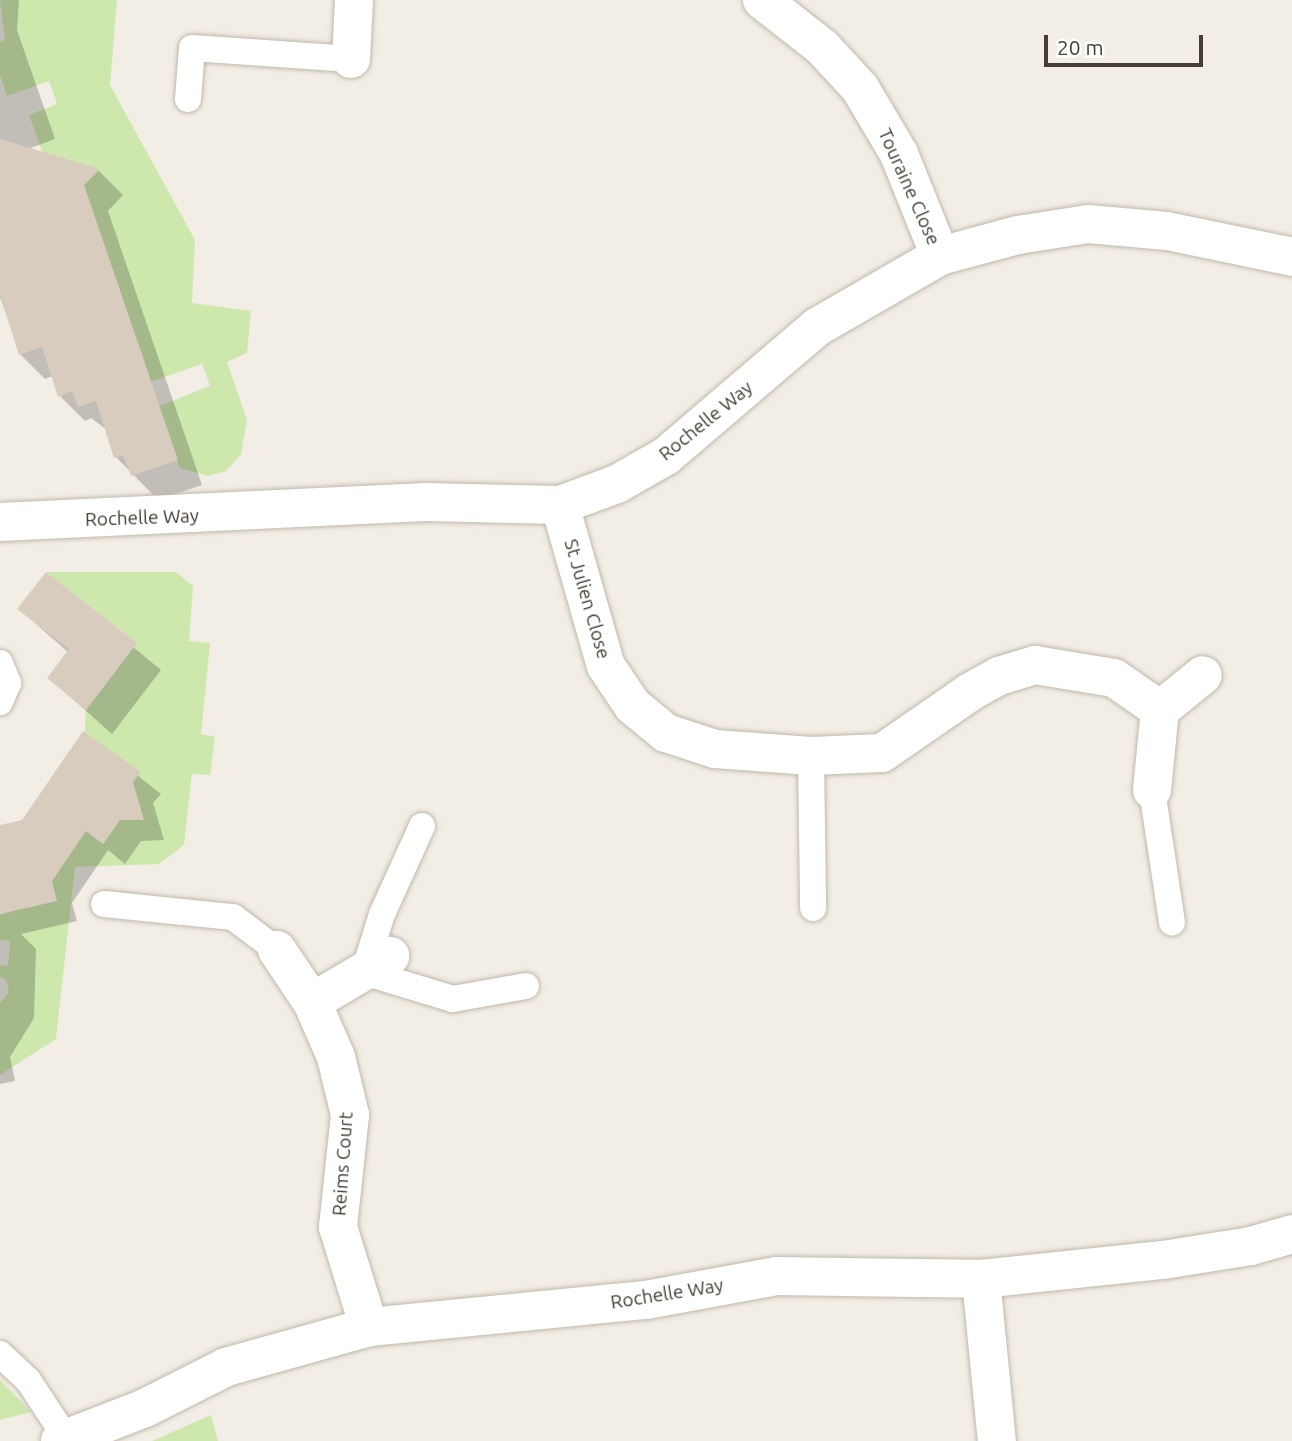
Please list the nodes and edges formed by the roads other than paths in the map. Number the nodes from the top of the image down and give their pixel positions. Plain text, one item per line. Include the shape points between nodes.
1 (355, 0) edge
2 (762, 0) edge
3 (351, 59) joint
4 (188, 99) dead end
5 (940, 256) junction
6 (1292, 257) edge
7 (560, 505) junction
8 (0, 522) edge
9 (0, 663) edge
10 (1203, 676) dead end
11 (0, 702) edge
12 (1160, 710) junction
13 (811, 756) junction
14 (1152, 790) joint
15 (422, 826) dead end
16 (104, 904) dead end
17 (813, 908) dead end
18 (1172, 922) dead end
19 (276, 950) joint
20 (377, 964) junction
21 (526, 986) dead end
22 (312, 1002) junction
23 (1292, 1234) edge
24 (981, 1279) junction
25 (369, 1327) junction
26 (0, 1354) edge
27 (63, 1440) edge
28 (998, 1441) edge

1 - 3 street
2 - 5 street, Touraine Close via 822,47 859,88 899,154
3 - 4 lane via 192,48
5 - 6 street, Rochelle Way via 1018,235 1088,224 1167,231
5 - 7 street, Rochelle Way via 817,327 667,456 617,484
7 - 8 street, Rochelle Way via 426,502
7 - 13 street, St Julien Close via 606,666 633,706 666,733 715,749
9 - 11 lane via 8,683
10 - 12 street
12 - 13 street, St Julien Close via 1114,678 1035,665 980,687 882,753
12 - 14 street
13 - 17 lane
14 - 18 lane
15 - 20 lane via 382,914
16 - 19 lane via 233,916
19 - 22 street, Reims Court
20 - 21 lane via 453,999
20 - 22 street
22 - 25 street, Reims Court via 336,1057 350,1115 338,1227
23 - 24 street, Rochelle Way via 1251,1246 1163,1260
24 - 25 street, Rochelle Way via 777,1276 646,1300
24 - 28 street
25 - 27 street, Rochelle Way via 226,1367 145,1408
26 - 27 lane via 28,1380

